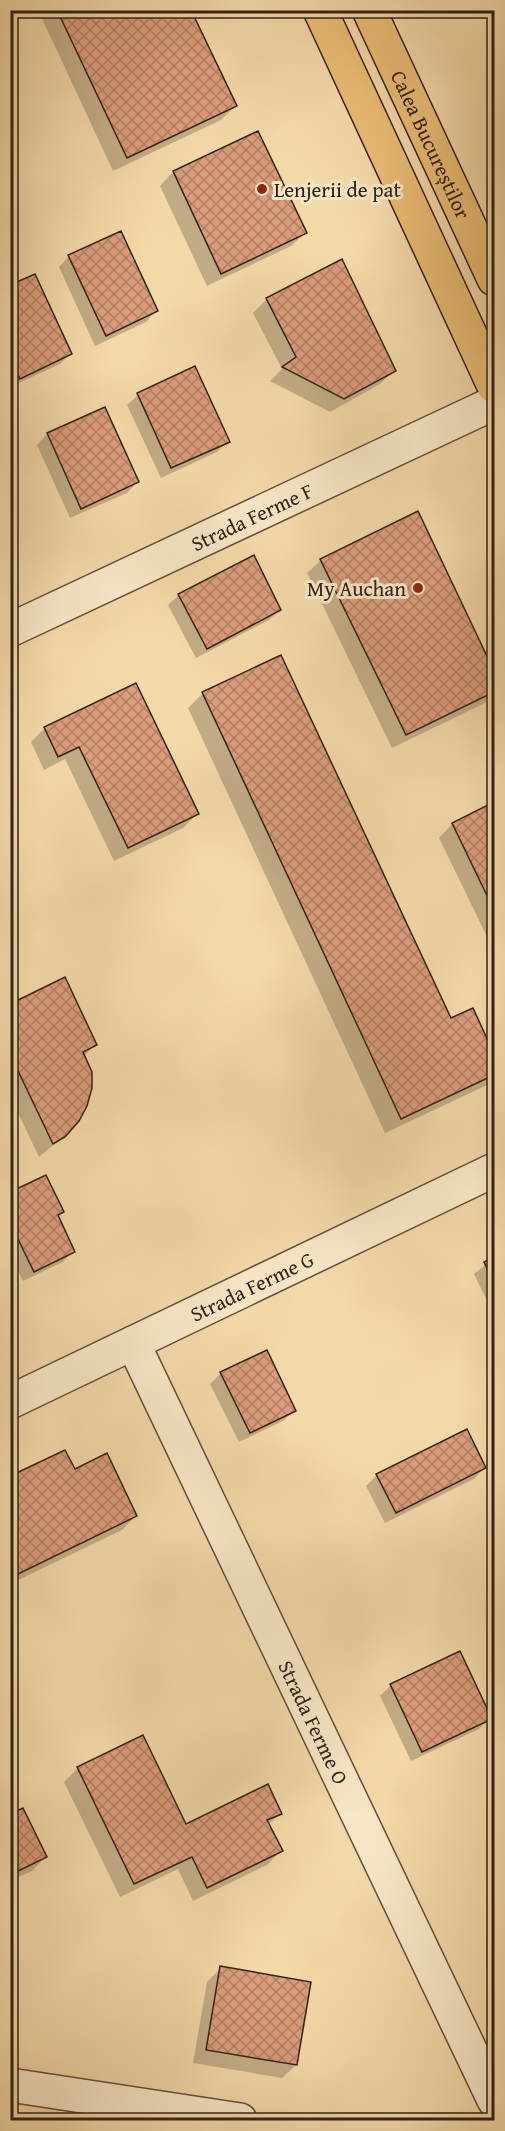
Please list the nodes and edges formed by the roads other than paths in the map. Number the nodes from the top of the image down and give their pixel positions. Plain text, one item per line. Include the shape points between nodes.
1 (320, 10) edge
2 (369, 10) edge
3 (495, 279) edge
4 (495, 386) edge
5 (495, 403) edge
6 (10, 630) edge
7 (495, 1170) edge
8 (133, 1343) junction
9 (10, 1402) edge
10 (10, 2085) edge
11 (495, 2100) edge
12 (240, 2121) edge

1 - 4 highway
2 - 3 highway, Calea Bucureștilor
5 - 6 street, Strada Ferme F
7 - 8 street, Strada Ferme G
8 - 9 street, Strada Ferme G
8 - 11 street, Strada Ferme O
10 - 12 street

